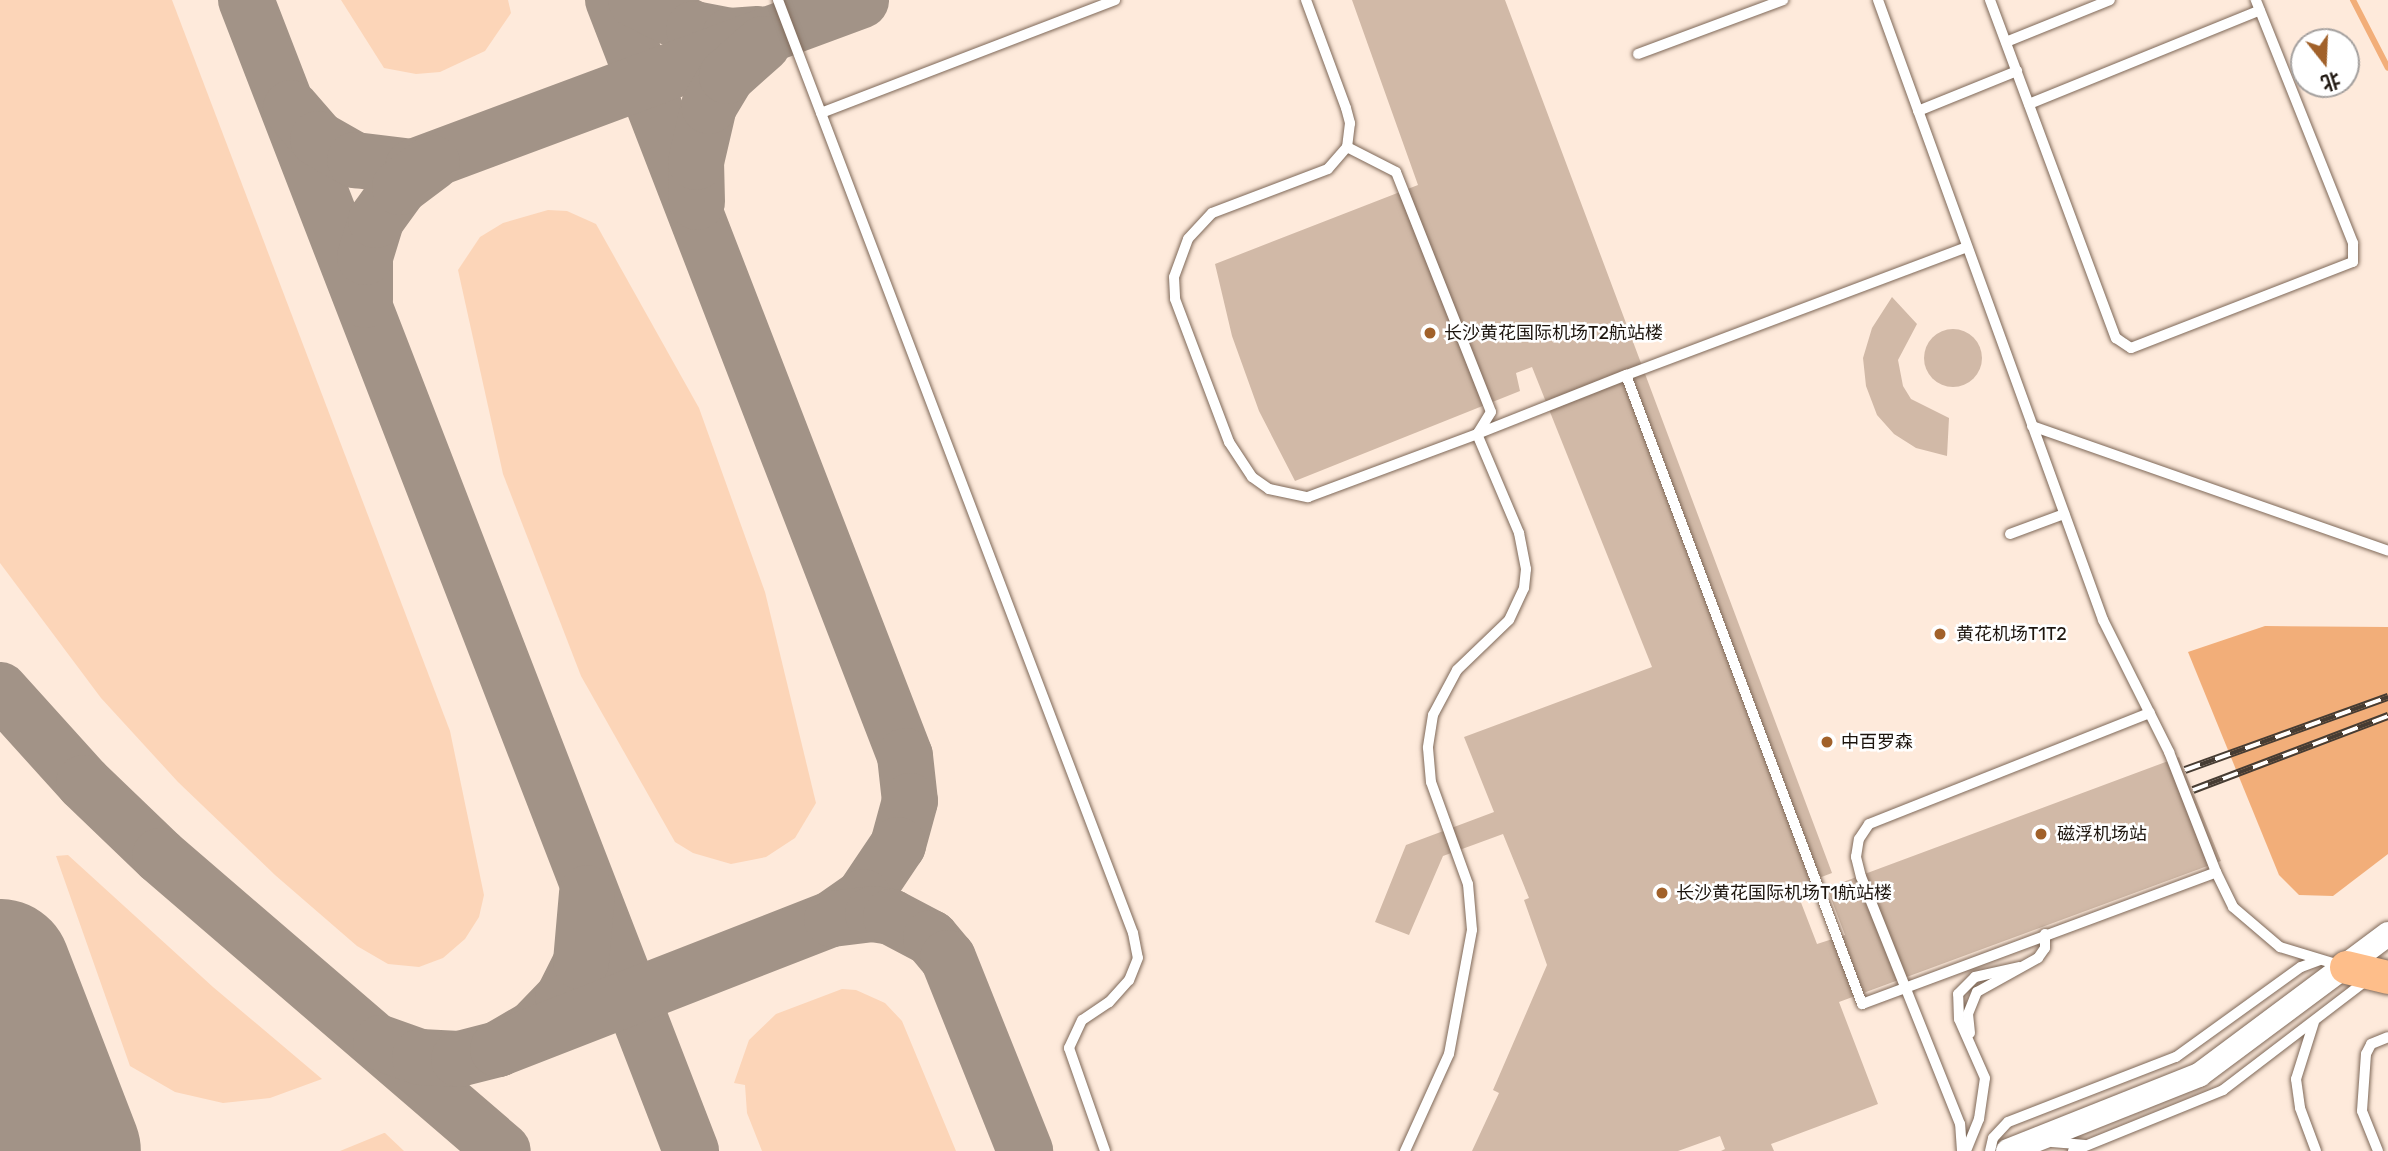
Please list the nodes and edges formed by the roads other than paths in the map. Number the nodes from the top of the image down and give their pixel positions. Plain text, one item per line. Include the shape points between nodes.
1 (778, 0) edge
2 (1114, 0) edge
3 (1306, 0) edge
4 (1783, 0) edge
5 (1878, 0) edge
6 (1990, 0) edge
7 (2110, 0) edge
8 (2258, 5) edge
9 (2006, 42) junction
10 (1638, 54) dead end
11 (2017, 71) junction
12 (2029, 104) junction
13 (1918, 111) junction
14 (821, 113) junction
15 (1347, 147) junction
16 (1967, 247) junction
17 (1626, 375) junction
18 (2032, 426) junction
19 (1477, 434) junction
20 (2064, 514) junction
21 (2010, 534) dead end
22 (2388, 551) edge
23 (2150, 713) junction
24 (2216, 872) junction
25 (2045, 934) junction
26 (2388, 934) edge
27 (2019, 967) junction
28 (2361, 969) edge
29 (1905, 987) junction
30 (2314, 1022) junction
31 (2388, 1037) edge
32 (1971, 1040) junction
33 (2089, 1145) junction
34 (1105, 1151) edge
35 (1405, 1151) edge
36 (1964, 1151) edge
37 (1990, 1151) edge
38 (2008, 1151) edge
39 (2024, 1151) edge
40 (2073, 1151) edge
41 (2316, 1151) edge
42 (2378, 1151) edge

1 - 14 lane
2 - 14 lane
3 - 15 lane via 1346,108 1350,123
4 - 10 lane
5 - 13 lane
6 - 9 lane
7 - 9 lane
8 - 12 lane
8 - 12 lane via 2353,243 2353,262 2346,268 2140,347 2122,345
9 - 11 lane
11 - 12 lane
11 - 13 lane
13 - 16 lane
14 - 34 lane via 1133,933 1138,958 1129,980 1109,1002 1082,1020 1069,1048
15 - 19 lane via 1396,172 1491,412
15 - 19 lane via 1328,169 1212,213 1198,225 1180,256 1175,299 1229,442 1252,477 1269,489 1308,498
16 - 17 lane
16 - 18 lane
17 - 19 lane
17 - 29 lane via 1862,1004
18 - 20 lane
18 - 22 lane
19 - 35 lane via 1519,533 1526,569 1524,589 1509,620 1446,684 1431,723 1432,782 1468,884 1472,930 1449,1054
20 - 21 lane
20 - 23 lane via 2103,620
23 - 24 lane
23 - 29 lane via 1869,824 1859,839 1856,857
24 - 25 lane
24 - 28 lane via 2233,907 2280,947
25 - 27 lane via 2045,948 2038,958
25 - 29 lane
26 - 28 street
27 - 32 lane via 2003,981 1977,992 1968,1014
27 - 32 lane via 1997,968 1964,984 1957,1008
28 - 30 lane
28 - 37 lane via 2301,967 2176,1057 2008,1122 1993,1138
28 - 38 street via 2216,1065
29 - 36 lane via 1960,1124
30 - 33 lane via 2202,1102
30 - 41 lane via 2296,1079 2300,1108
31 - 42 lane via 2371,1044 2366,1054 2362,1111
32 - 36 lane via 1981,1062 1984,1090 1979,1119
33 - 39 lane via 2050,1142
33 - 40 lane

